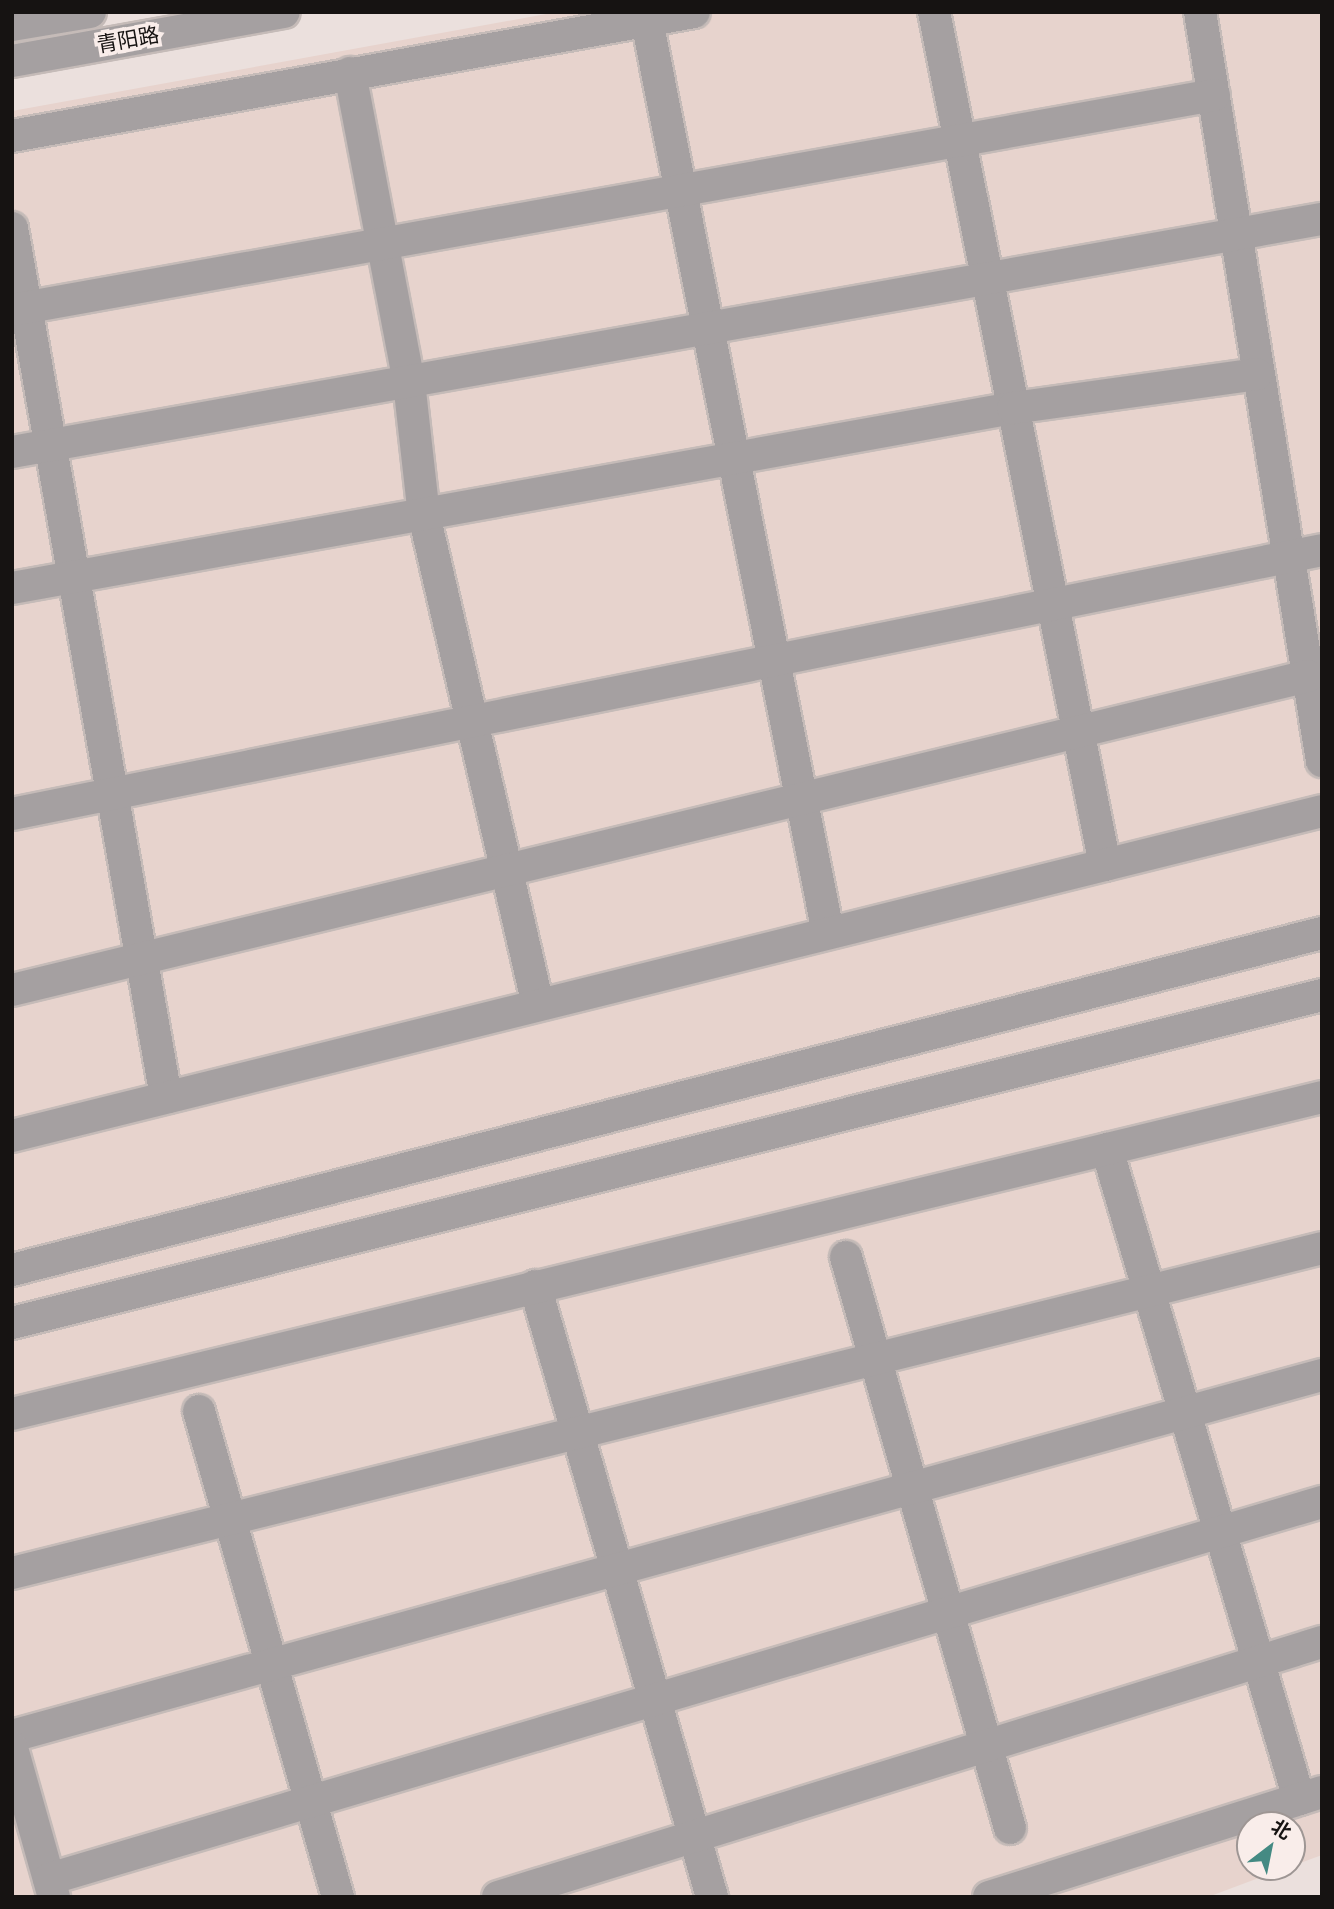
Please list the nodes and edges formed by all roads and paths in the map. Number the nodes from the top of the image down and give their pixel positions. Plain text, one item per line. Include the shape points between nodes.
1 (90, 12) edge
2 (284, 12) edge
3 (694, 12) edge
4 (934, 12) edge
5 (1200, 12) edge
6 (647, 21) junction
7 (12, 25) edge
8 (12, 61) edge
9 (350, 73) junction
10 (1214, 94) junction
11 (12, 136) edge
12 (960, 139) junction
13 (679, 191) junction
14 (1322, 219) edge
15 (12, 228) edge
16 (1237, 235) junction
17 (383, 244) junction
18 (987, 280) junction
19 (19, 309) edge
20 (705, 330) junction
21 (1257, 374) junction
22 (409, 382) junction
23 (1013, 408) junction
24 (50, 445) junction
25 (12, 452) edge
26 (731, 459) junction
27 (425, 515) junction
28 (1322, 550) edge
29 (1288, 557) junction
30 (73, 579) junction
31 (12, 588) edge
32 (1053, 604) junction
33 (772, 661) junction
34 (1308, 676) junction
35 (473, 721) junction
36 (1078, 732) junction
37 (1322, 761) edge
38 (110, 794) junction
39 (800, 799) junction
40 (1322, 811) edge
41 (12, 814) edge
42 (1105, 865) junction
43 (507, 870) junction
44 (828, 933) junction
45 (1322, 933) edge
46 (139, 959) junction
47 (12, 990) edge
48 (1322, 995) edge
49 (538, 1005) junction
50 (166, 1097) junction
51 (1322, 1097) edge
52 (12, 1136) edge
53 (1107, 1149) junction
54 (1322, 1248) edge
55 (846, 1257) dead end
56 (12, 1270) edge
57 (535, 1286) junction
58 (1149, 1290) junction
59 (12, 1323) edge
60 (876, 1359) junction
61 (1322, 1374) edge
62 (199, 1411) dead end
63 (1185, 1412) junction
64 (12, 1414) edge
65 (577, 1433) junction
66 (912, 1488) junction
67 (1322, 1502) edge
68 (231, 1519) junction
69 (1220, 1532) junction
70 (617, 1569) junction
71 (12, 1573) edge
72 (948, 1613) junction
73 (1322, 1642) edge
74 (1259, 1662) junction
75 (272, 1664) junction
76 (654, 1700) junction
77 (12, 1736) edge
78 (986, 1746) junction
79 (12, 1748) edge
80 (1310, 1795) edge
81 (311, 1801) junction
82 (1010, 1828) dead end
83 (694, 1836) junction
84 (52, 1888) edge
85 (338, 1897) edge
86 (498, 1897) edge
87 (712, 1897) edge
88 (989, 1897) edge

1 - 7 street, 青阳路
2 - 8 street, 青阳路
3 - 6 street
4 - 12 street
5 - 10 street
6 - 9 street
6 - 13 street
9 - 11 street
9 - 17 street
10 - 12 street
10 - 16 street
12 - 13 street
12 - 18 street
13 - 17 street
13 - 20 street
14 - 16 street
15 - 19 street
16 - 18 street
16 - 21 street
17 - 19 street
17 - 22 street
18 - 20 street
18 - 23 street
19 - 24 street
20 - 22 street
20 - 26 street
21 - 23 street
21 - 29 street
22 - 24 street
22 - 27 street
23 - 26 street
23 - 32 street
24 - 25 street
24 - 30 street
26 - 27 street
26 - 33 street
27 - 30 street
27 - 35 street
28 - 29 street
29 - 32 street
29 - 34 street
30 - 31 street
30 - 38 street
32 - 33 street
32 - 36 street
33 - 35 street
33 - 39 street
34 - 36 street
34 - 37 street
35 - 38 street
35 - 43 street
36 - 39 street
36 - 42 street
38 - 41 street
38 - 46 street
39 - 43 street
39 - 44 street
40 - 42 street
42 - 44 street
43 - 46 street
43 - 49 street
44 - 49 street
45 - 56 street
46 - 47 street
46 - 50 street
48 - 59 street
49 - 50 street
50 - 52 street
51 - 53 street
53 - 57 street
53 - 58 street
54 - 58 street
55 - 60 street
57 - 64 street
57 - 65 street
58 - 60 street
58 - 63 street
60 - 65 street
60 - 66 street
61 - 63 street
62 - 68 street
63 - 66 street
63 - 69 street
65 - 68 street
65 - 70 street
66 - 70 street
66 - 72 street
67 - 69 street
68 - 71 street
68 - 75 street
69 - 72 street
69 - 74 street
70 - 75 street
70 - 76 street
72 - 76 street
72 - 78 street
73 - 74 street
74 - 78 street
74 - 80 street
75 - 77 street
75 - 81 street
76 - 81 street
76 - 83 street
78 - 82 street
78 - 83 street
79 - 84 street
80 - 88 street
81 - 84 street
81 - 85 street
83 - 86 street
83 - 87 street

